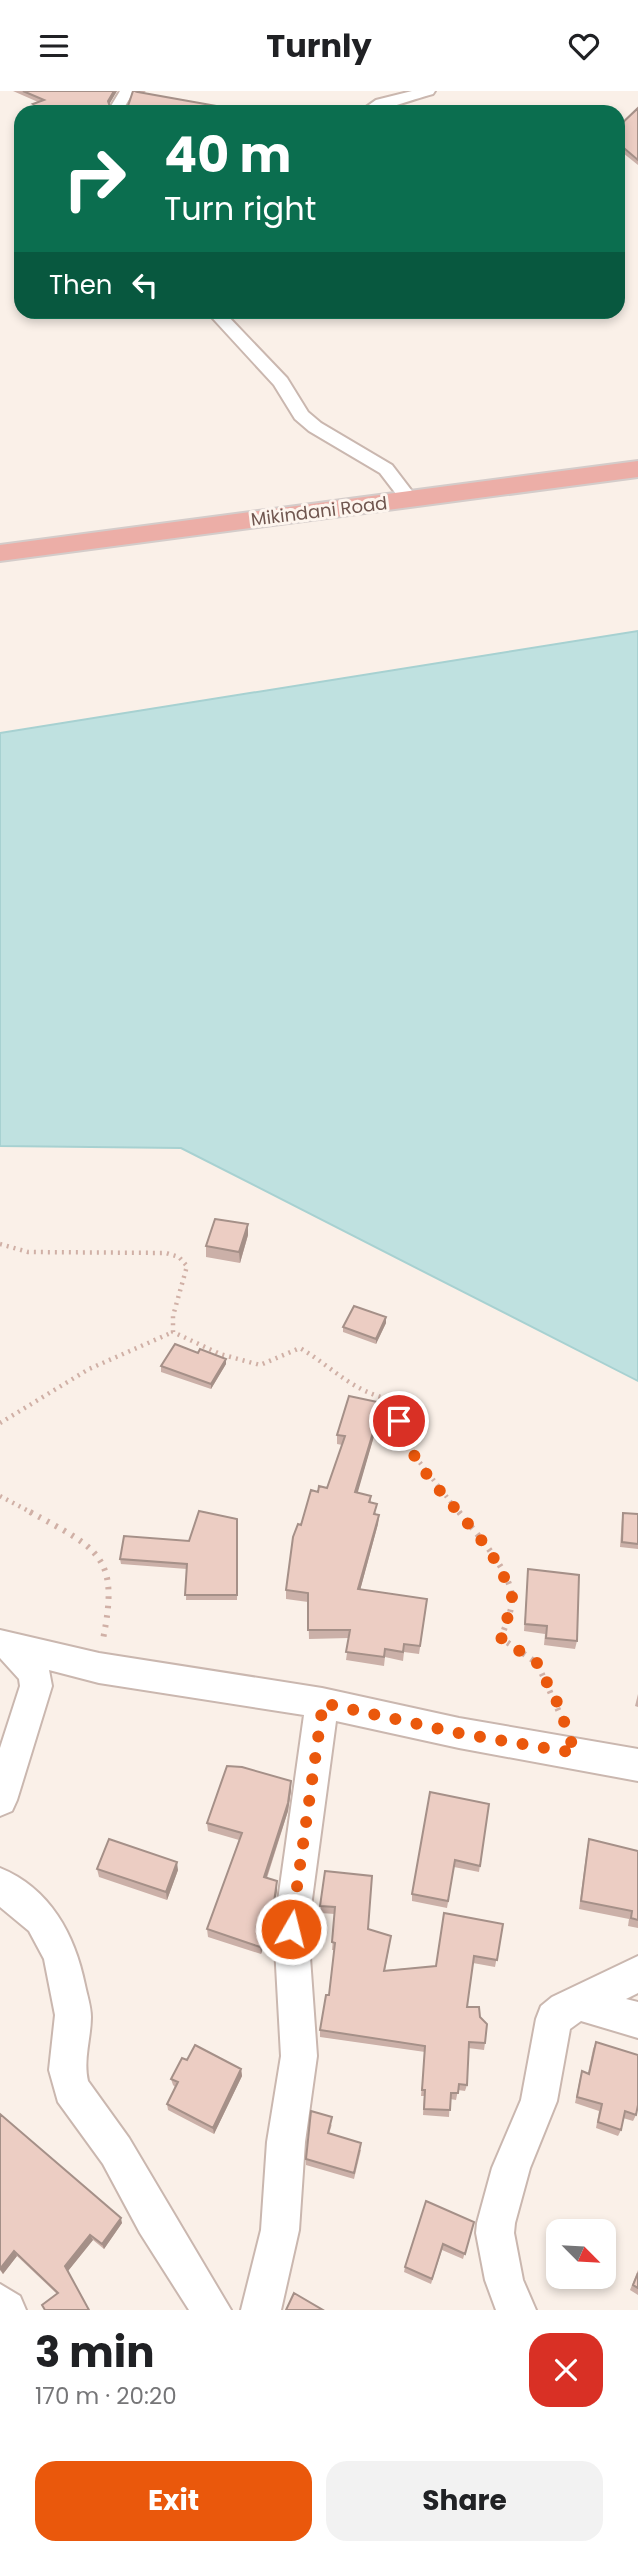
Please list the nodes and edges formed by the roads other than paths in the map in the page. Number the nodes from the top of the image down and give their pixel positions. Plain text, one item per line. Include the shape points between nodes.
1 (428, 91) edge
2 (380, 105) edge
3 (222, 319) edge
4 (638, 468) edge
5 (409, 499) junction
6 (0, 553) edge
7 (5, 1645) edge
8 (323, 1703) junction
9 (638, 1765) edge
10 (0, 1800) edge
11 (0, 1885) edge
12 (638, 1974) edge
13 (582, 2004) junction
14 (638, 2020) edge
15 (0, 2304) edge
16 (6, 2310) edge
17 (211, 2310) edge
18 (261, 2310) edge
19 (516, 2310) edge

1 - 2 street
3 - 5 street via 281,382 315,428 386,469
4 - 5 highway, Mikindani Road
5 - 6 highway, Mikindani Road
7 - 8 street via 99,1668
7 - 10 street via 34,1673 36,1686
8 - 9 street
8 - 18 street via 291,1929 299,2056 286,2142 281,2230
11 - 17 street via 41,1919 61,1954 73,2015 67,2070 71,2089 116,2151
12 - 13 street
13 - 14 street
13 - 19 street via 554,2018 539,2101 510,2168 496,2223 504,2280
15 - 16 street

